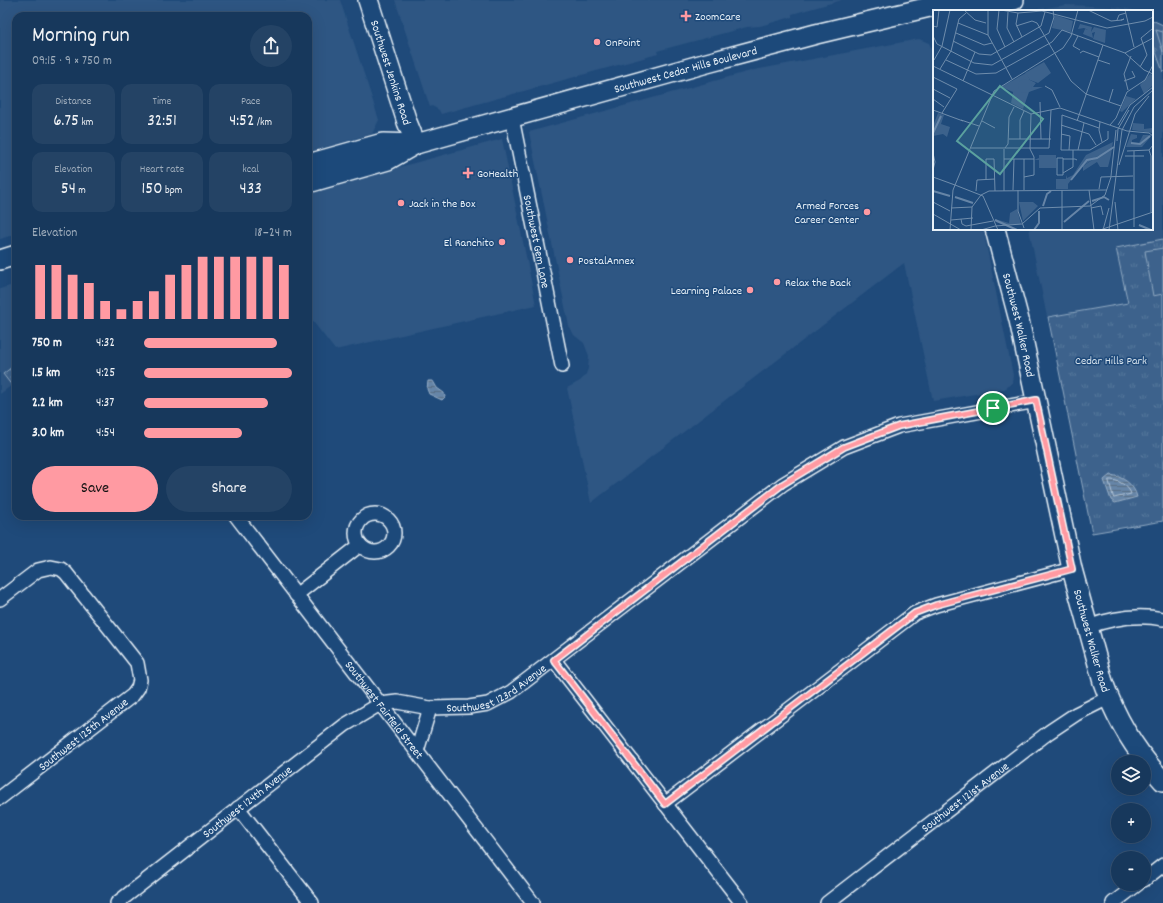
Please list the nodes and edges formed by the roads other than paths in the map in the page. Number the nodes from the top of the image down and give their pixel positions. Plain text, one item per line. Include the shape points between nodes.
1 (368, 0) edge
2 (1014, 0) edge
3 (958, 3) edge
4 (937, 6) edge
5 (512, 118) junction
6 (416, 144) junction
7 (312, 163) edge
8 (312, 182) edge
9 (995, 230) edge
10 (12, 256) edge
11 (0, 260) edge
12 (562, 366) dead end
13 (1036, 400) junction
14 (239, 520) edge
15 (360, 545) dead end
16 (1072, 569) junction
17 (296, 595) junction
18 (0, 599) edge
19 (1163, 619) edge
20 (1088, 628) junction
21 (554, 660) junction
22 (1108, 698) junction
23 (380, 704) junction
24 (430, 708) junction
25 (417, 751) junction
26 (1163, 780) edge
27 (0, 798) edge
28 (665, 804) junction
29 (238, 808) junction
30 (1163, 865) edge
31 (1151, 874) edge
32 (1129, 891) edge
33 (117, 903) edge
34 (312, 903) edge
35 (533, 903) edge
36 (742, 903) edge
37 (827, 903) edge
38 (1113, 903) edge

1 - 6 main road, Southwest Jenkins Road
2 - 3 main road, Southwest Cedar Hills Boulevard via 976,9
3 - 4 main road, Southwest Cedar Hills Boulevard
4 - 5 main road, Southwest Cedar Hills Boulevard via 816,34
5 - 6 main road, Southwest Cedar Hills Boulevard
5 - 12 street, Southwest Gem Lane
6 - 7 main road, Southwest Cedar Hills Boulevard via 383,143
6 - 8 main road, Southwest Cedar Hills Boulevard via 388,160
9 - 13 main road, Southwest Walker Road via 1019,320
10 - 11 main road
13 - 16 main road, Southwest Walker Road
13 - 21 street, Southwest 123rd Avenue via 899,426 844,447 783,484
14 - 17 street, Southwest Fairfield Street
15 - 17 street
16 - 20 main road, Southwest Walker Road
16 - 28 street via 936,605 915,613
17 - 23 street, Southwest Fairfield Street
18 - 27 street, Southwest 125th Avenue via 38,570 61,569 71,577 137,663 140,672 138,688 133,695
19 - 20 street via 1119,619
20 - 22 main road, Southwest Walker Road
21 - 24 street, Southwest 123rd Avenue via 511,692 488,704
21 - 28 street
22 - 26 main road, Southwest Walker Road via 1126,734 1148,765
22 - 37 street, Southwest 121st Avenue via 1076,714 1049,732
23 - 24 street, Southwest 123rd Avenue via 397,702
23 - 25 street, Southwest Fairfield Street
23 - 29 street, Southwest 124th Avenue via 345,725
24 - 25 street
25 - 35 street, Southwest Fairfield Street
28 - 36 street
29 - 33 street, Southwest 124th Avenue
29 - 34 street
30 - 31 street
32 - 38 street

